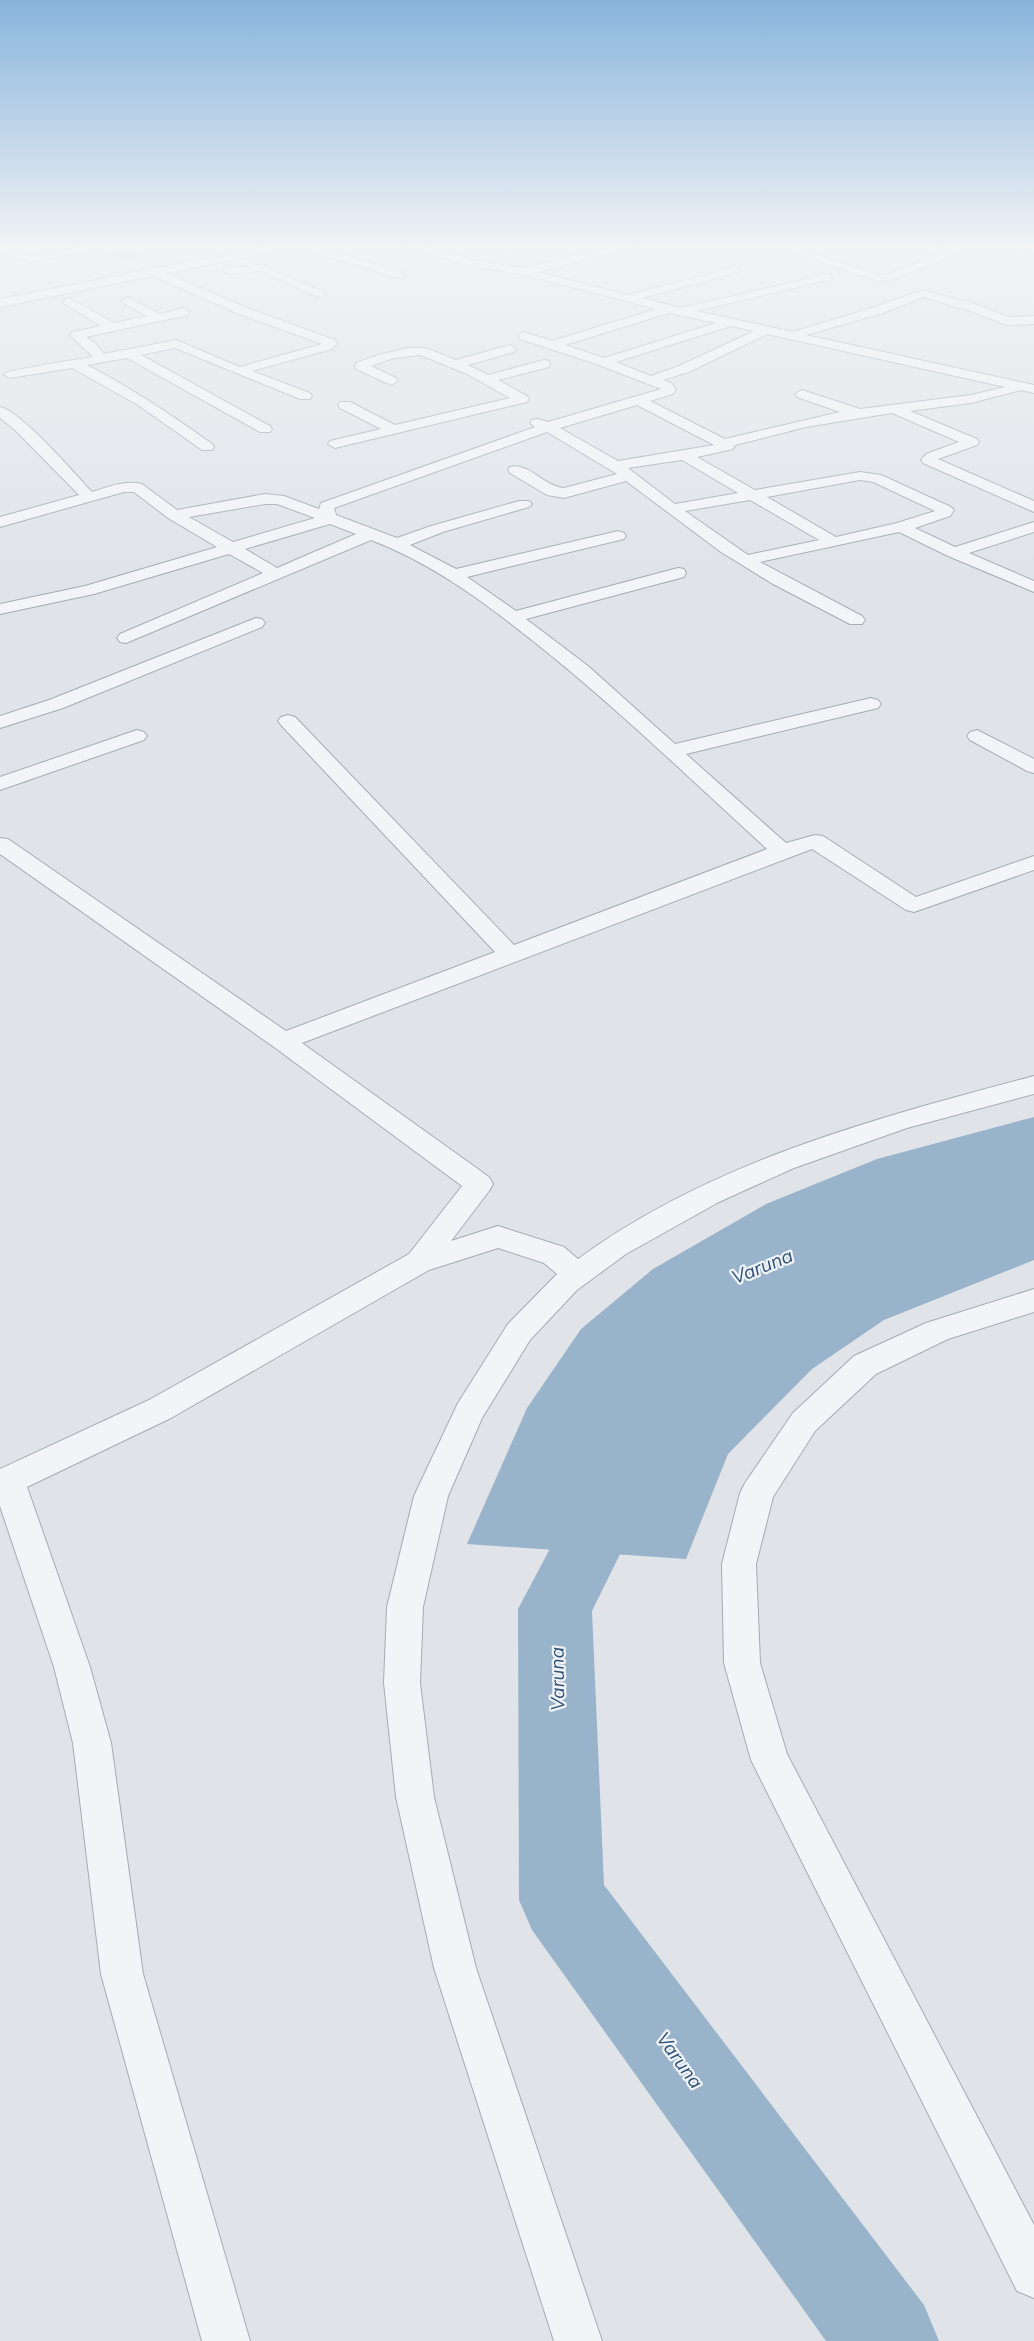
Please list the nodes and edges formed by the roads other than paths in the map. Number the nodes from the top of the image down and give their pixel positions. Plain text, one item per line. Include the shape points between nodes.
1 (96, 352) edge
2 (132, 352) edge
3 (195, 352) edge
4 (306, 352) edge
5 (363, 352) edge
6 (408, 352) edge
7 (423, 352) edge
8 (498, 352) edge
9 (574, 352) edge
10 (638, 352) edge
11 (646, 352) edge
12 (719, 352) edge
13 (867, 352) edge
14 (128, 353) junction
15 (101, 359) junction
16 (380, 359) junction
17 (0, 360) edge
18 (604, 362) junction
19 (74, 364) junction
20 (456, 364) junction
21 (544, 364) dead end
22 (692, 365) junction
23 (239, 371) junction
24 (5, 377) edge
25 (487, 379) junction
26 (652, 380) junction
27 (391, 381) dead end
28 (1027, 388) edge
29 (802, 394) dead end
30 (305, 396) dead end
31 (638, 400) junction
32 (345, 405) dead end
33 (498, 406) junction
34 (894, 409) junction
35 (0, 411) edge
36 (860, 413) junction
37 (548, 427) junction
38 (22, 429) junction
39 (265, 430) dead end
40 (394, 430) junction
41 (7, 433) dead end
42 (726, 443) junction
43 (334, 444) dead end
44 (207, 447) dead end
45 (684, 455) junction
46 (616, 466) junction
47 (515, 470) dead end
48 (628, 476) junction
49 (751, 495) junction
50 (89, 497) junction
51 (524, 504) dead end
52 (1034, 506) edge
53 (672, 509) junction
54 (174, 515) junction
55 (329, 520) junction
56 (0, 522) edge
57 (901, 527) junction
58 (1033, 528) edge
59 (370, 534) junction
60 (618, 536) dead end
61 (834, 542) junction
62 (397, 544) junction
63 (233, 548) junction
64 (954, 553) junction
65 (746, 560) junction
66 (678, 573) dead end
67 (276, 574) junction
68 (454, 575) junction
69 (1034, 587) edge
70 (0, 609) edge
71 (513, 617) junction
72 (856, 620) dead end
73 (256, 624) dead end
74 (126, 638) dead end
75 (871, 704) dead end
76 (288, 721) dead end
77 (0, 722) edge
78 (137, 736) dead end
79 (977, 736) dead end
80 (673, 752) junction
81 (1034, 767) edge
82 (0, 784) edge
83 (0, 844) edge
84 (782, 851) junction
85 (1034, 863) edge
86 (510, 954) junction
87 (283, 1041) junction
88 (1034, 1085) edge
89 (419, 1262) junction
90 (578, 1275) junction
91 (1034, 1300) edge
92 (4, 1482) edge
93 (1034, 2274) edge
94 (226, 2341) edge
95 (578, 2341) edge

1 - 15 street
2 - 14 street
3 - 23 street
4 - 23 street
5 - 16 street
6 - 16 street
7 - 20 street
8 - 20 street
9 - 18 street
10 - 18 street
11 - 22 street
12 - 22 street
13 - 28 street
14 - 15 street
14 - 39 street
15 - 19 street
16 - 27 street via 361,366
17 - 24 street via 8,366
18 - 26 street
19 - 24 street
19 - 44 street via 137,398
20 - 25 street
21 - 25 street
22 - 26 street
23 - 30 street
25 - 33 street via 522,399
26 - 31 street via 666,386 668,391
28 - 34 street
29 - 36 street
31 - 37 street
31 - 42 street
32 - 40 street
33 - 37 street
33 - 40 street
34 - 36 street
34 - 52 street via 972,442 928,460
35 - 38 street
36 - 42 street via 806,422
37 - 46 street
37 - 55 street via 326,506
38 - 41 street
38 - 50 street
40 - 43 street
42 - 45 street via 728,446 724,448
45 - 46 street
45 - 49 street
46 - 48 street
47 - 48 street via 556,493
48 - 53 street
49 - 53 street
49 - 57 street via 868,476 946,510
49 - 61 street
50 - 54 street via 137,487
50 - 56 street
51 - 62 street
53 - 65 street
54 - 55 street via 272,498
54 - 63 street
55 - 59 street
55 - 63 street
57 - 61 street
57 - 64 street
58 - 64 street
59 - 62 street
59 - 67 street
60 - 68 street
61 - 65 street
62 - 68 street
63 - 67 street
63 - 70 street via 88,590
64 - 69 street
65 - 72 street
66 - 71 street
67 - 74 street
68 - 71 street
71 - 80 street via 581,670
73 - 77 street via 56,704
75 - 80 street
76 - 86 street
78 - 82 street
79 - 81 street
80 - 84 street
83 - 87 street
84 - 85 street via 815,841 914,905
84 - 86 street
86 - 87 street
87 - 89 street via 479,1184
88 - 90 street via 899,1121 784,1161 709,1195 624,1242
89 - 90 street via 498,1237 554,1255
89 - 92 street via 160,1409
90 - 95 street via 566,1282 519,1332 469,1412 431,1496 405,1606 402,1683 415,1797 455,1968
91 - 93 street via 937,1331 865,1366 804,1422 757,1493 739,1564 742,1663 770,1760
92 - 94 street via 72,1667 92,1743 122,1974

